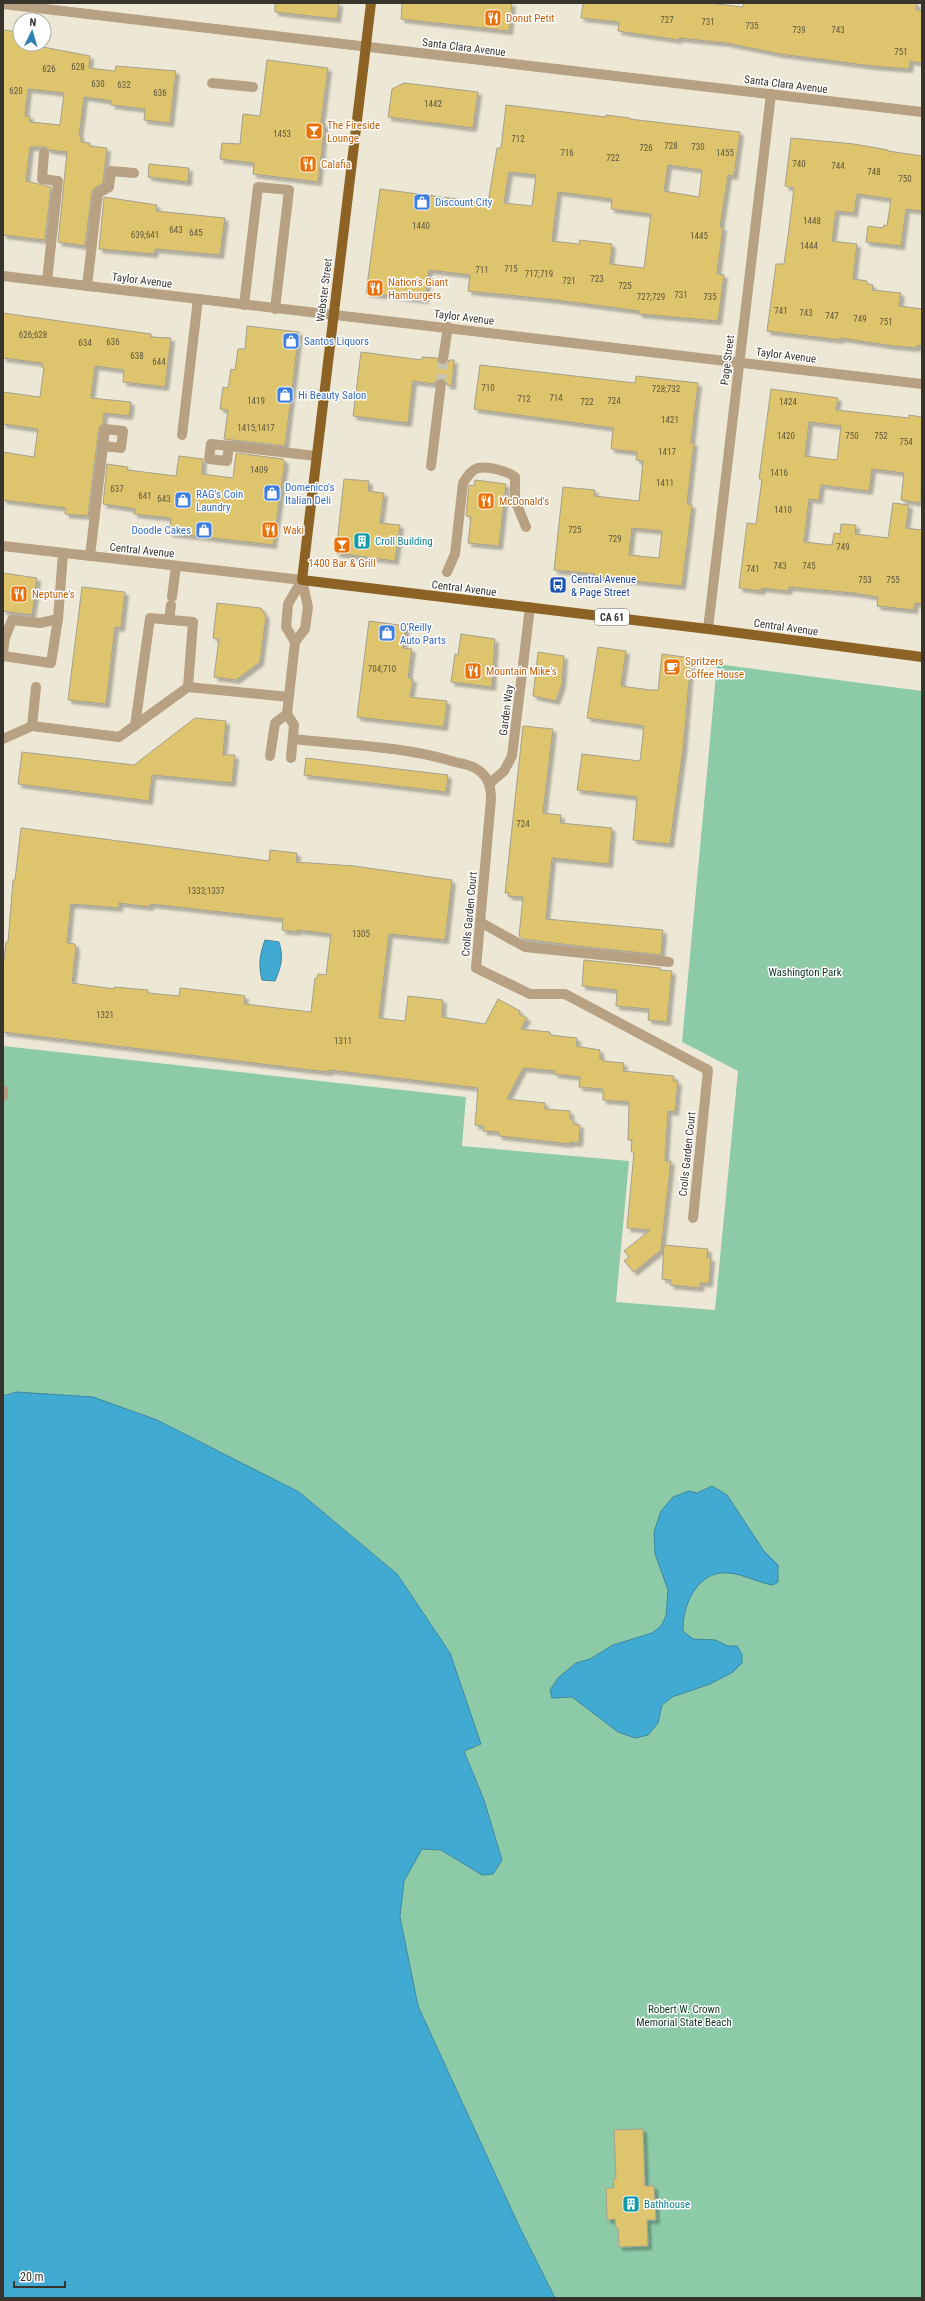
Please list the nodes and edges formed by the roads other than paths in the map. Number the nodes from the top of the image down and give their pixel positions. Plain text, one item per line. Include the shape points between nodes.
1 (370, 3) edge
2 (3, 4) edge
3 (365, 47) junction
4 (212, 83) dead end
5 (253, 87) dead end
6 (771, 94) junction
7 (922, 112) edge
8 (44, 154) dead end
9 (134, 173) dead end
10 (3, 276) edge
11 (47, 281) junction
12 (87, 286) junction
13 (198, 299) junction
14 (244, 305) junction
15 (275, 309) junction
16 (334, 313) junction
17 (448, 327) junction
18 (444, 359) tunnel mouth
19 (739, 362) junction
20 (441, 384) tunnel mouth
21 (922, 384) edge
22 (182, 435) dead end
23 (103, 446) dead end
24 (229, 446) dead end
25 (316, 456) junction
26 (431, 466) dead end
27 (526, 526) dead end
28 (3, 546) edge
29 (63, 553) junction
30 (90, 556) junction
31 (176, 566) junction
32 (447, 572) dead end
33 (302, 580) junction
34 (530, 607) junction
35 (58, 619) junction
36 (169, 620) junction
37 (708, 628) junction
38 (295, 642) junction
39 (3, 654) edge
40 (922, 657) edge
41 (36, 687) dead end
42 (188, 687) junction
43 (289, 697) junction
44 (287, 714) junction
45 (32, 726) junction
46 (135, 726) junction
47 (3, 739) edge
48 (293, 739) junction
49 (270, 756) dead end
50 (290, 758) dead end
51 (489, 784) junction
52 (480, 922) junction
53 (669, 962) dead end
54 (3, 1090) edge
55 (3, 1096) edge
56 (693, 1218) dead end

1 - 3 main road, Webster Street
2 - 3 street, Santa Clara Avenue
3 - 6 street, Santa Clara Avenue
3 - 16 main road, Webster Street
4 - 5 street
6 - 7 street, Santa Clara Avenue
6 - 19 street, Page Street
8 - 11 street via 42,179 58,181
9 - 12 street via 111,171 109,187 98,193
10 - 11 street, Taylor Avenue
11 - 12 street, Taylor Avenue
12 - 13 street, Taylor Avenue
13 - 14 street, Taylor Avenue
13 - 22 street
14 - 15 street, Taylor Avenue
14 - 15 street via 258,187 289,190
15 - 16 street, Taylor Avenue
16 - 17 street, Taylor Avenue
16 - 25 main road, Webster Street
17 - 18 street
17 - 19 street, Taylor Avenue
19 - 21 street, Taylor Avenue
19 - 37 street, Page Street
20 - 26 street
23 - 30 street
24 - 25 street
25 - 33 main road, Webster Street
27 - 32 street via 515,500 515,477 508,472 479,468 468,473 463,483 456,554
28 - 29 street, Central Avenue
29 - 30 street, Central Avenue
29 - 35 street
30 - 31 street, Central Avenue
31 - 33 street, Central Avenue
31 - 36 street
33 - 34 main road, Central Avenue / CA 61
33 - 38 street, Webster Street via 308,607 305,629
33 - 38 street, Webster Street via 288,604 286,627
34 - 37 main road, Central Avenue / CA 61
34 - 51 street, Garden Way via 512,756 504,772
35 - 39 street via 40,623 12,620 5,638
35 - 39 street via 51,663
36 - 42 street via 193,622
36 - 46 street via 150,618
37 - 40 main road, Central Avenue / CA 61
38 - 43 street, Webster Street
41 - 45 street
42 - 43 street
42 - 46 street
43 - 44 street, Webster Street
44 - 48 street, Webster Street via 294,725
44 - 49 street via 275,723
45 - 46 street via 119,738
45 - 47 street
48 - 50 street, Webster Street
48 - 51 street via 416,752 439,757 478,770
51 - 52 street, Crolls Garden Court via 492,799
52 - 53 street via 525,947
52 - 56 street, Crolls Garden Court via 476,968 530,994 564,994 708,1070
54 - 55 street

